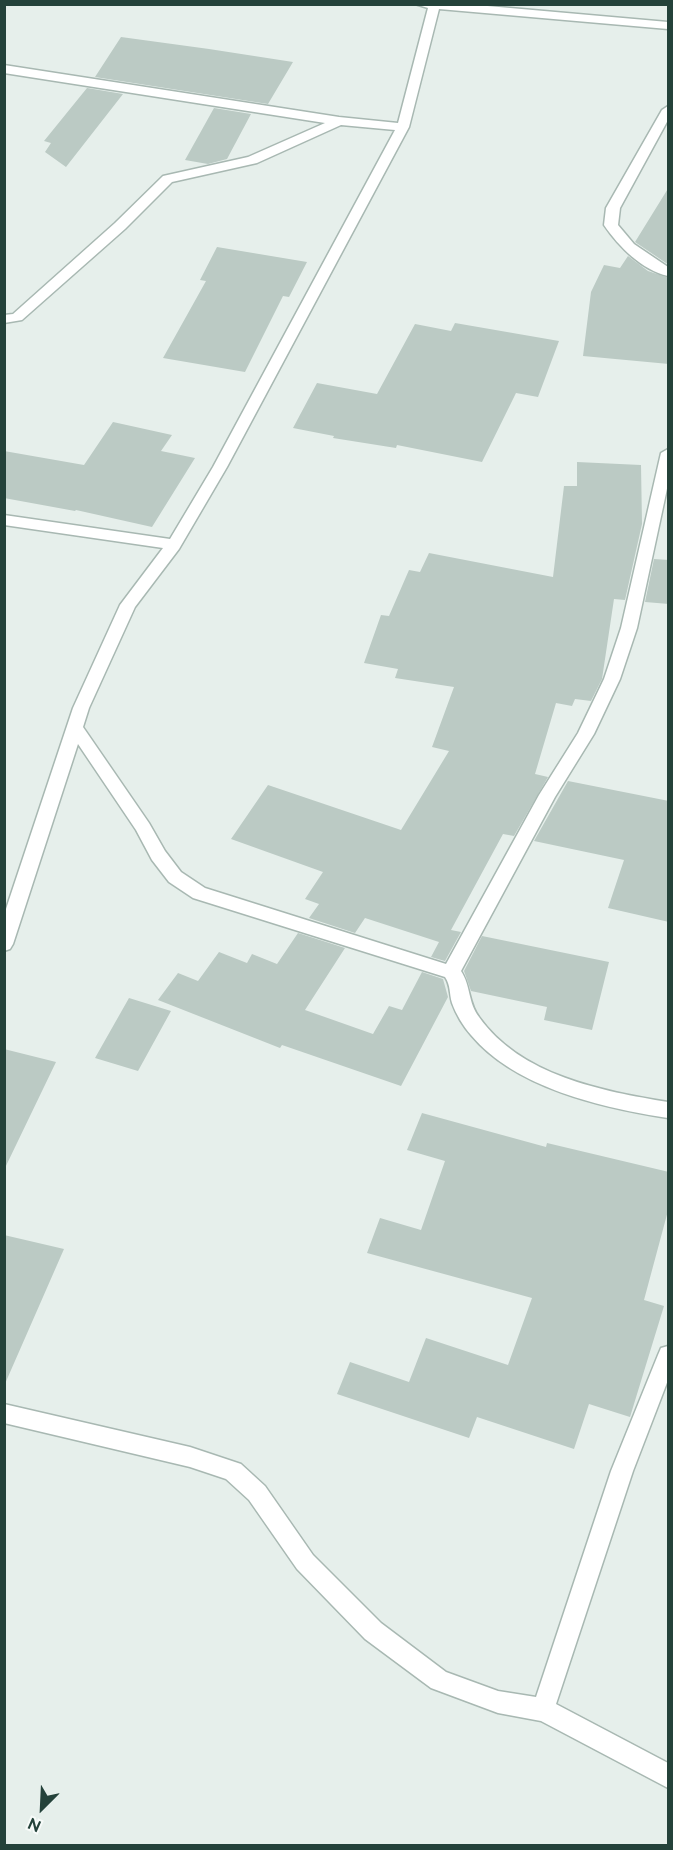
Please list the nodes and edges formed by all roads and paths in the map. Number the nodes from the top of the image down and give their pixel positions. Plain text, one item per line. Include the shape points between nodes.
1 (420, 4) edge
2 (435, 6) edge
3 (669, 26) edge
4 (4, 69) edge
5 (669, 110) edge
6 (339, 121) junction
7 (403, 127) junction
8 (669, 272) edge
9 (4, 319) edge
10 (669, 453) edge
11 (4, 520) edge
12 (174, 544) junction
13 (75, 728) junction
14 (4, 944) edge
15 (451, 972) junction
16 (669, 1110) edge
17 (669, 1355) edge
18 (4, 1413) edge
19 (543, 1710) junction
20 (669, 1776) edge

1 - 2 street
2 - 3 street
2 - 7 street
4 - 6 street
5 - 8 street via 613,208 610,225 622,242 642,258
6 - 7 street
6 - 9 street via 252,160 168,179 17,317
7 - 12 street via 220,467
10 - 15 street via 629,628 612,679 586,734
11 - 12 street
12 - 13 street via 128,605
13 - 14 street
13 - 15 street via 158,855 175,877 199,893
15 - 16 street via 461,984 462,1004 478,1031 510,1061 591,1095
17 - 19 street via 622,1471
18 - 19 street via 190,1456 233,1471 257,1492 305,1562 373,1631 439,1680 498,1702
19 - 20 street

